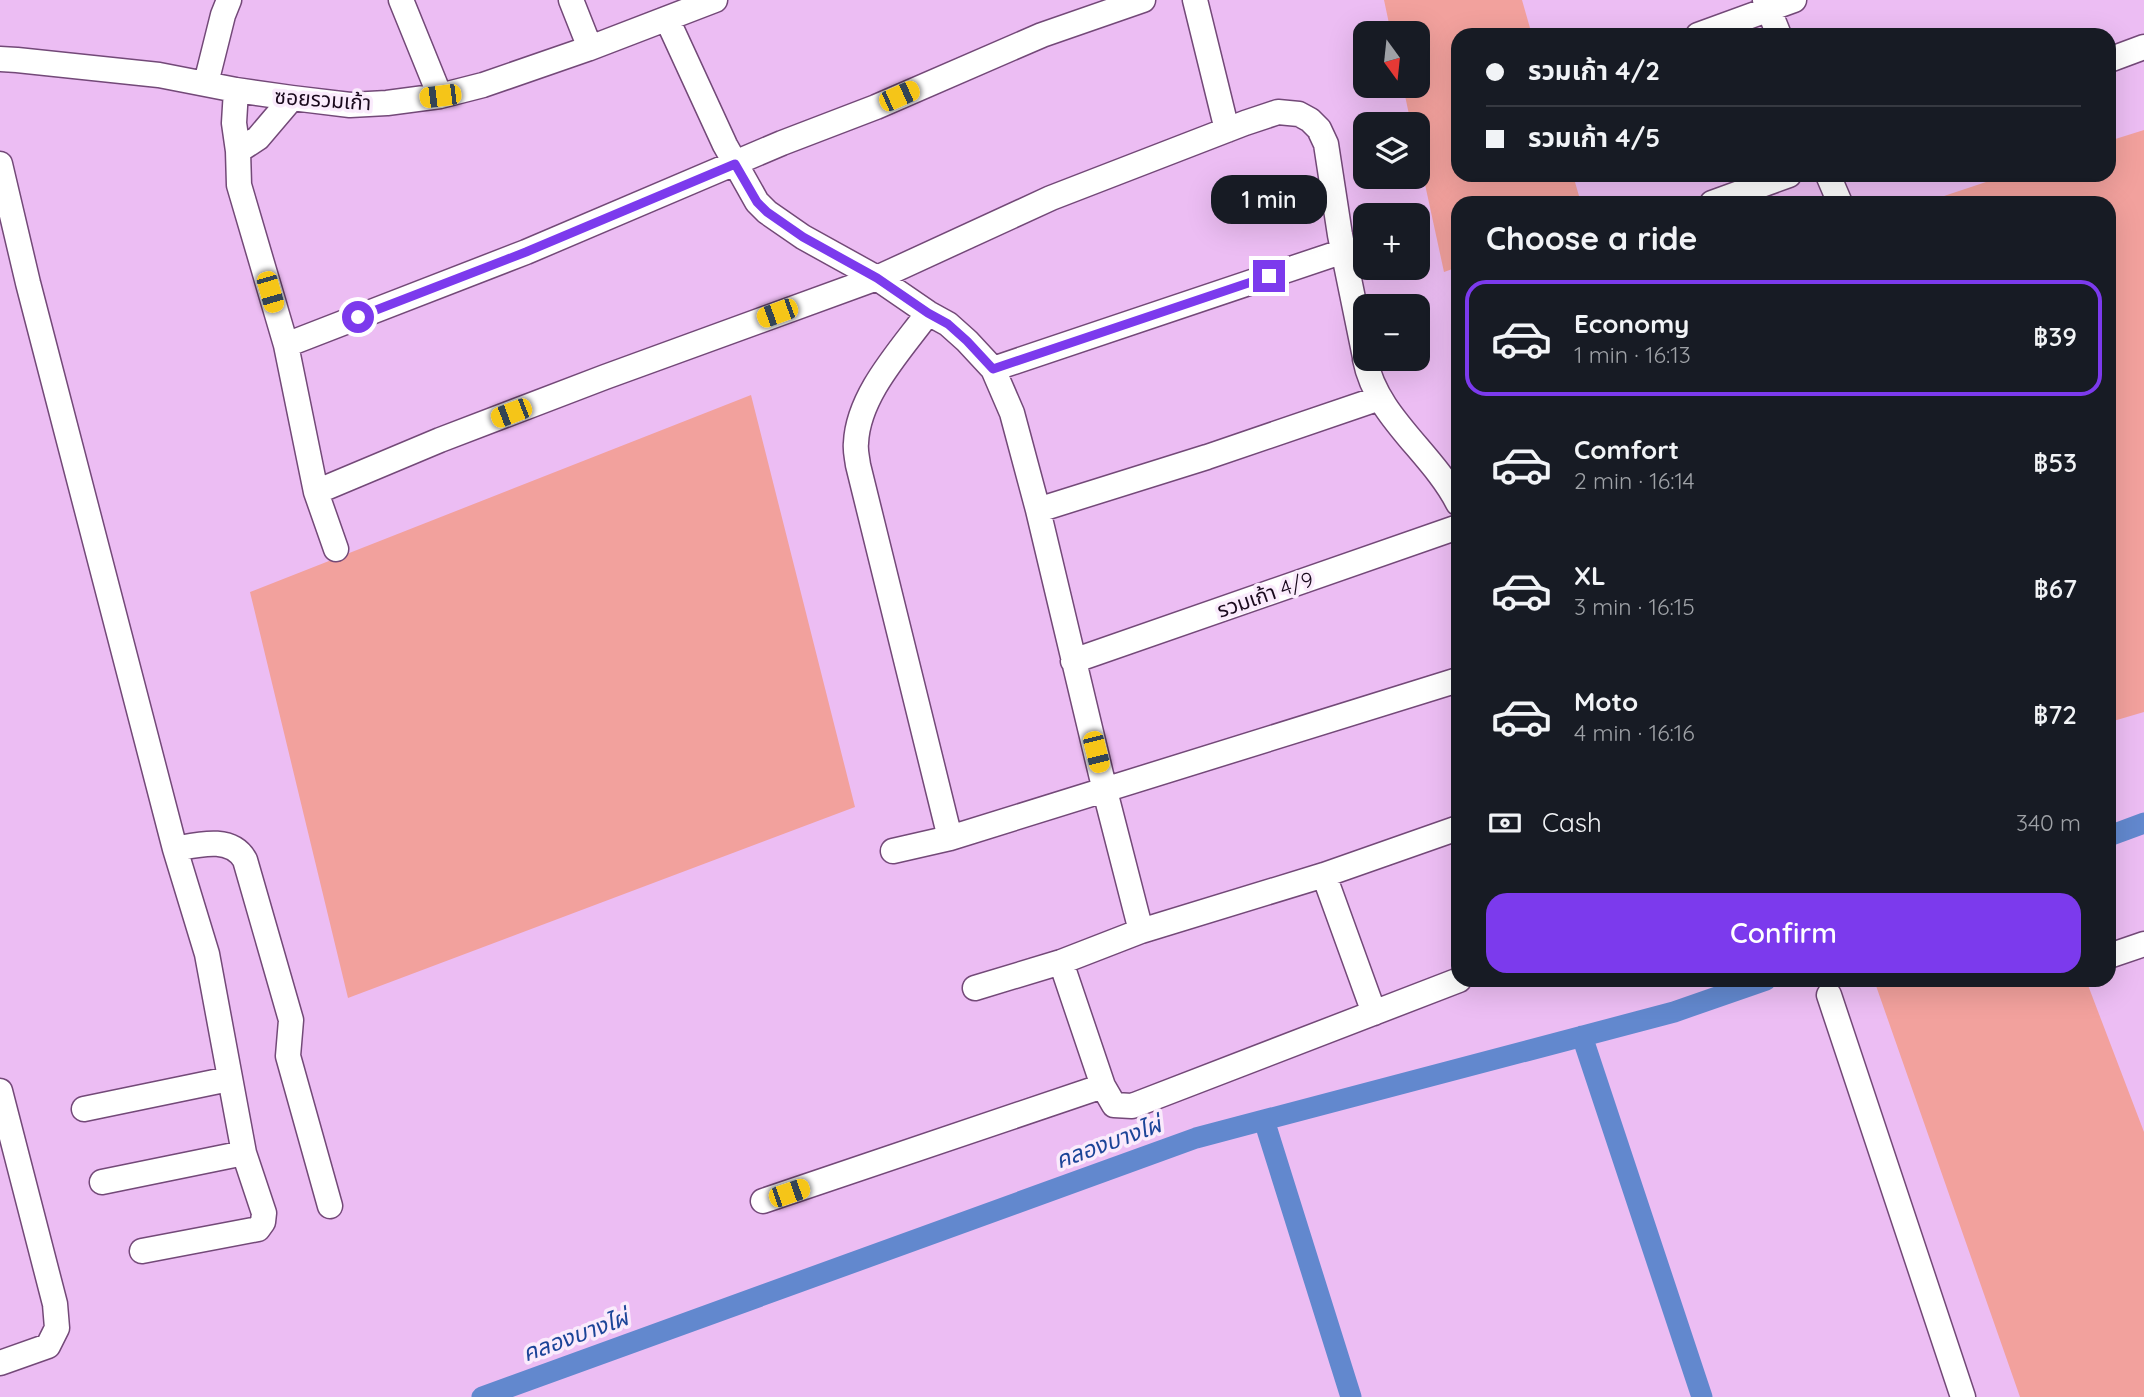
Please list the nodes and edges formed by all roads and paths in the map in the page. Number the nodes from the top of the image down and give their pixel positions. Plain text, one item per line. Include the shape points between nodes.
1 (229, 0) edge
2 (401, 0) edge
3 (571, 0) edge
4 (715, 0) edge
5 (1143, 0) edge
6 (1195, 0) edge
7 (1794, 0) edge
8 (1767, 5) edge
9 (667, 19) junction
10 (1714, 28) edge
11 (1776, 28) edge
12 (2144, 47) edge
13 (590, 48) junction
14 (2116, 57) edge
15 (0, 60) edge
16 (206, 83) junction
17 (236, 90) junction
18 (440, 96) junction
19 (292, 98) junction
20 (1227, 130) junction
21 (238, 151) junction
22 (0, 164) edge
23 (735, 164) junction
24 (1770, 182) edge
25 (1731, 196) edge
26 (1344, 251) junction
27 (877, 278) junction
28 (1353, 297) edge
29 (928, 313) junction
30 (286, 345) junction
31 (993, 369) junction
32 (1369, 371) edge
33 (1380, 398) junction
34 (316, 492) junction
35 (1451, 492) edge
36 (1038, 510) junction
37 (1451, 529) edge
38 (336, 549) dead end
39 (1073, 661) junction
40 (1451, 682) edge
41 (1105, 791) junction
42 (1451, 830) edge
43 (950, 838) junction
44 (174, 849) junction
45 (893, 851) dead end
46 (1324, 875) junction
47 (1141, 931) junction
48 (2144, 944) edge
49 (2116, 954) edge
50 (1061, 962) junction
51 (1451, 983) edge
52 (975, 988) dead end
53 (1829, 995) dead end
54 (1374, 1013) junction
55 (229, 1079) junction
56 (1103, 1086) junction
57 (0, 1091) edge
58 (84, 1109) dead end
59 (244, 1153) junction
60 (102, 1182) dead end
61 (763, 1201) dead end
62 (330, 1206) dead end
63 (142, 1251) dead end
64 (0, 1363) edge
65 (1964, 1397) edge

1 - 16 street
2 - 18 street
3 - 13 street
4 - 9 street, ซอยรวมเก้า
5 - 23 street via 1042,35
6 - 20 street
7 - 8 street
8 - 10 street
8 - 11 street
9 - 13 street, ซอยรวมเก้า
9 - 23 street
12 - 14 street
13 - 18 street, ซอยรวมเก้า
15 - 16 street, ซอยรวมเก้า
16 - 17 street, ซอยรวมเก้า
17 - 19 street, ซอยรวมเก้า
17 - 21 street via 233,123
18 - 19 street, ซอยรวมเก้า via 350,105
19 - 21 street via 258,138
20 - 26 street via 1278,112 1299,114 1319,129 1326,144
20 - 27 street via 1051,198
21 - 30 street via 239,186
22 - 44 street
23 - 27 street via 767,212
23 - 30 street
24 - 25 street
26 - 28 street
26 - 31 street
27 - 29 street
27 - 34 street via 604,376
29 - 31 street via 948,324
29 - 43 street via 869,394 855,444
30 - 34 street
31 - 36 street via 1012,413
32 - 33 street
33 - 35 street
33 - 36 street
34 - 38 street
36 - 39 street
37 - 39 street, รวมเก้า 4/9
39 - 41 street
40 - 41 street
41 - 43 street
41 - 47 street
42 - 46 street
43 - 45 street
44 - 55 street via 207,954
44 - 62 street via 227,845 245,860 291,1020 288,1056
46 - 47 street
46 - 54 street
47 - 50 street
48 - 49 street
50 - 52 street
50 - 56 street
51 - 54 street
53 - 65 street
54 - 56 street via 1132,1106 1114,1105
55 - 58 street
55 - 59 street
56 - 61 street
57 - 64 street via 55,1304 57,1328 48,1346
59 - 60 street
59 - 63 street via 264,1213 261,1227

